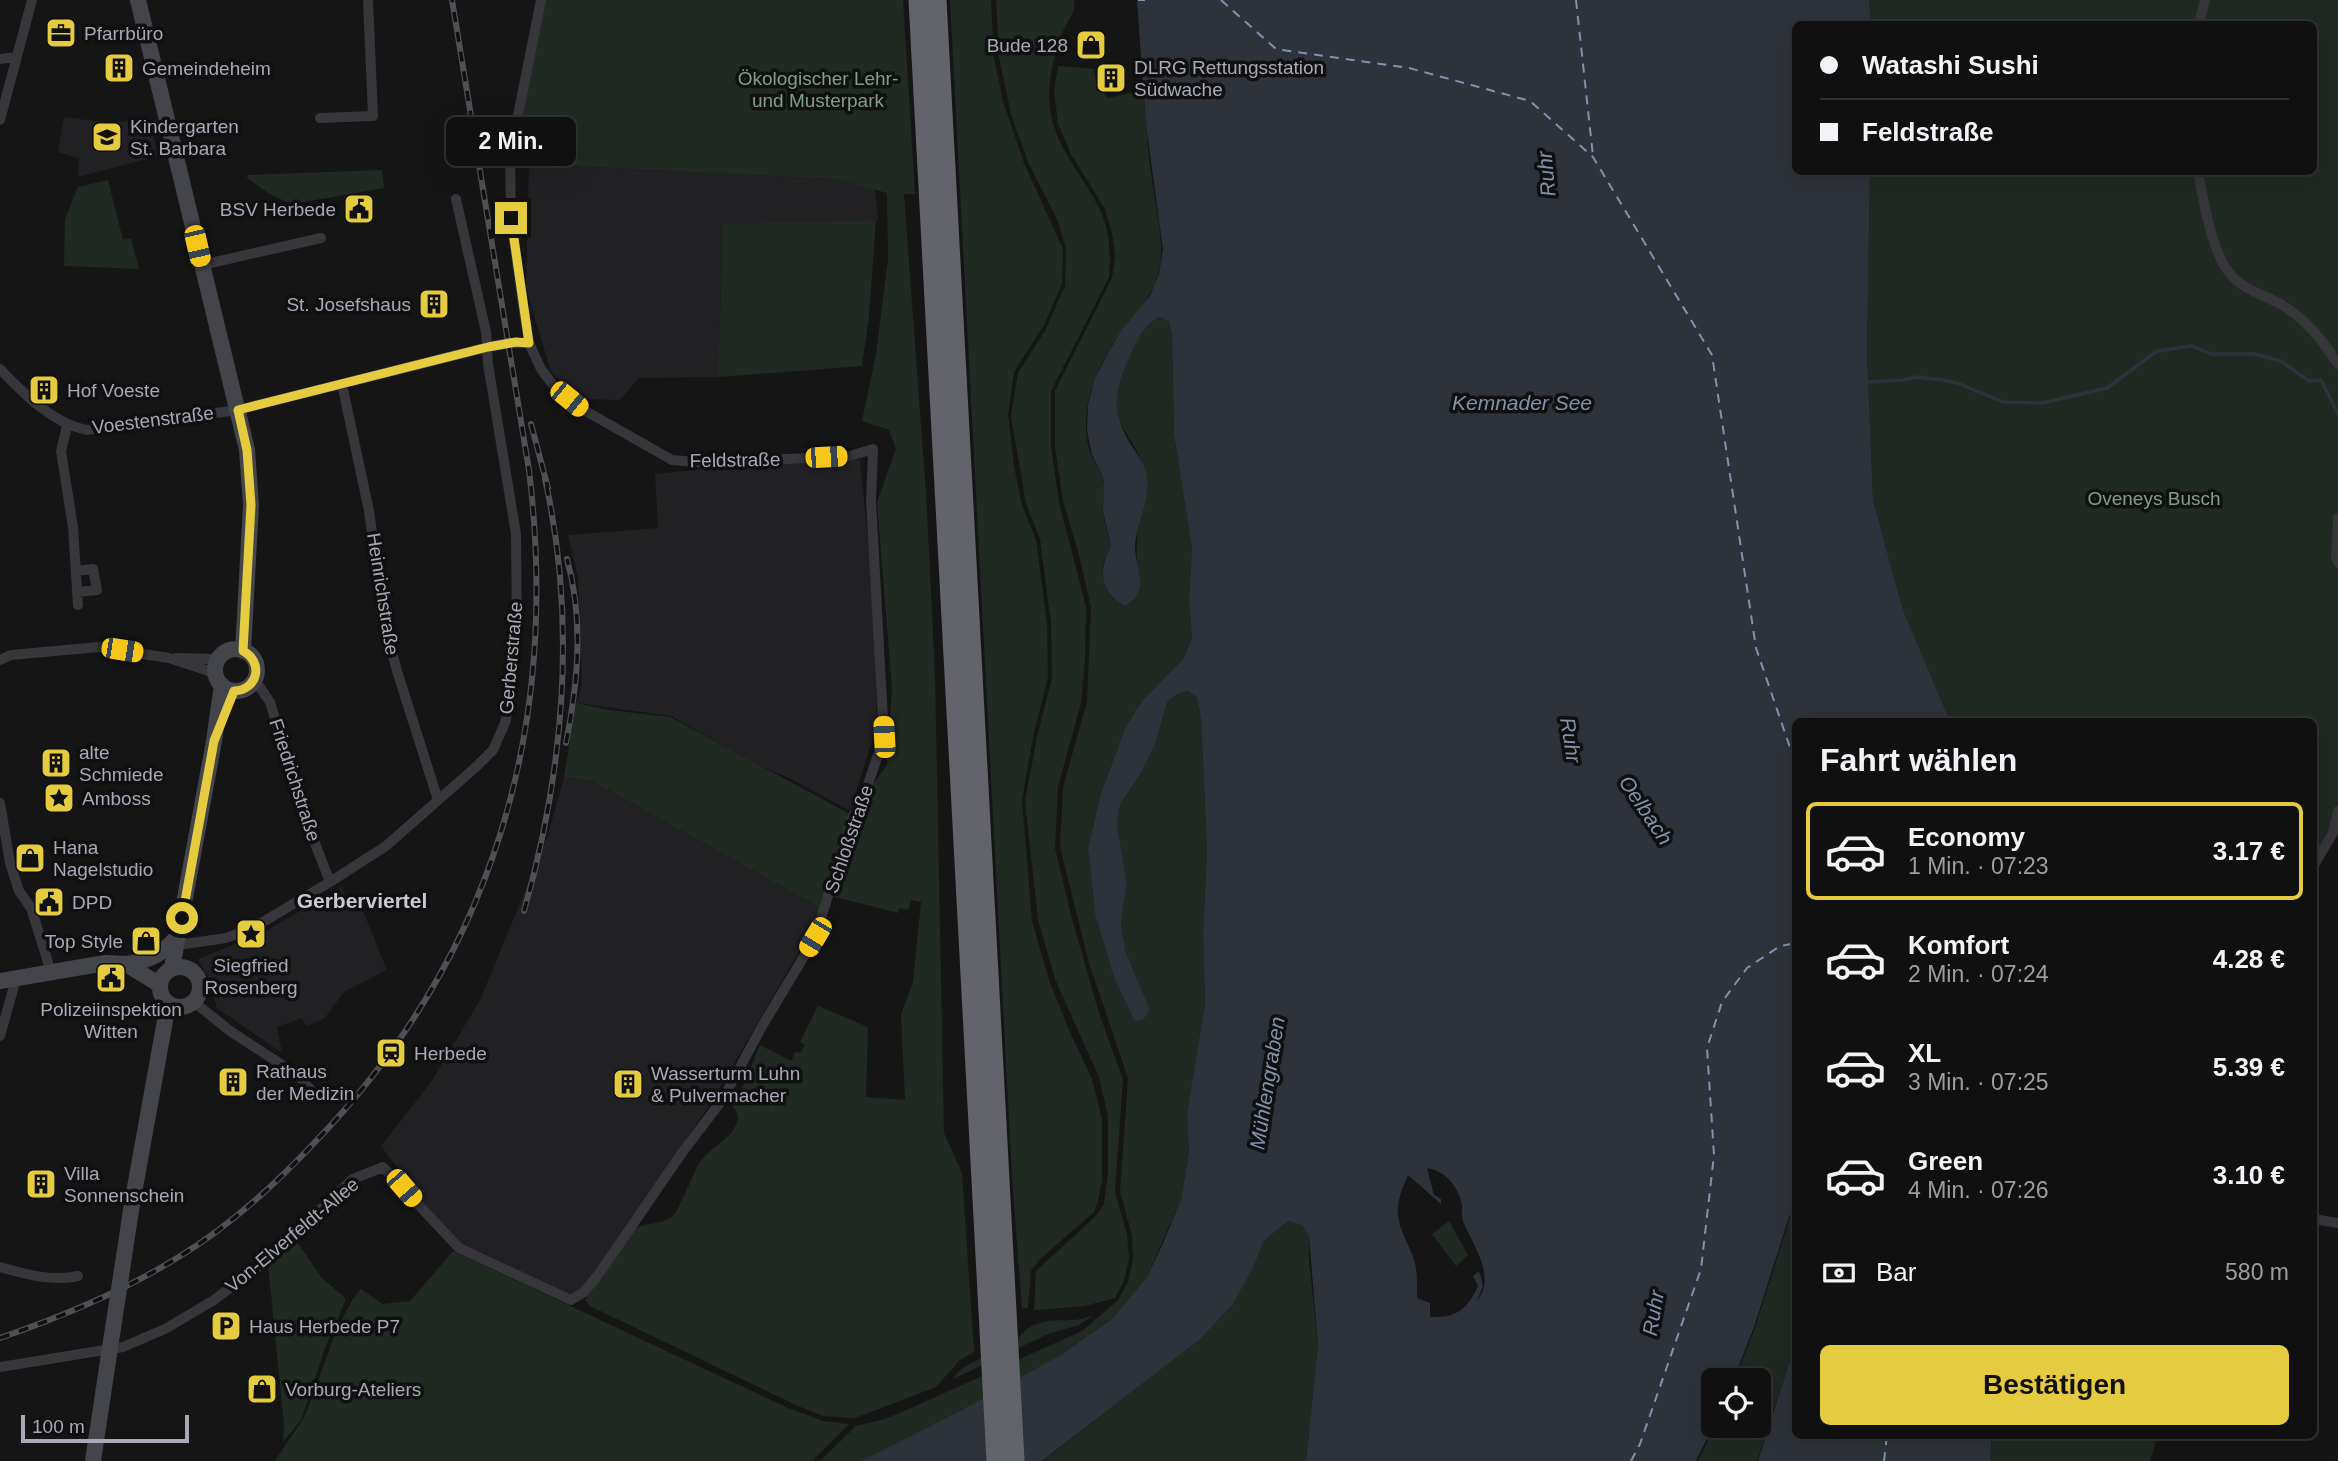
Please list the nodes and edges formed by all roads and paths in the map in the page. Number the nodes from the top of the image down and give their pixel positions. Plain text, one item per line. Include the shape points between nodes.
1 (32, 0) edge
2 (138, 0) edge
3 (368, 0) edge
4 (541, 0) edge
5 (918, 0) edge
6 (937, 0) edge
7 (2205, 0) edge
8 (2200, 21) edge
9 (16, 57) junction
10 (0, 59) edge
11 (320, 118) dead end
12 (0, 120) edge
13 (2199, 175) edge
14 (456, 199) dead end
15 (321, 238) dead end
16 (202, 265) junction
17 (529, 343) junction
18 (488, 347) junction
19 (2338, 364) edge
20 (0, 369) edge
21 (342, 384) junction
22 (238, 410) junction
23 (67, 426) junction
24 (873, 449) joint
25 (2338, 517) edge
26 (2338, 563) edge
27 (76, 571) junction
28 (77, 592) junction
29 (78, 605) dead end
30 (0, 660) edge
31 (227, 668) junction
32 (254, 680) junction
33 (438, 800) junction
34 (0, 803) edge
35 (2338, 811) edge
36 (2317, 860) edge
37 (330, 883) junction
38 (181, 940) junction
39 (131, 963) junction
40 (51, 972) junction
41 (172, 973) junction
42 (8, 980) edge
43 (182, 1005) junction
44 (0, 1036) edge
45 (310, 1089) dead end
46 (387, 1168) joint
47 (2317, 1220) edge
48 (2338, 1223) edge
49 (0, 1267) edge
50 (78, 1276) dead end
51 (0, 1367) edge
52 (93, 1461) edge
53 (996, 1461) edge
54 (1015, 1461) edge

1 - 9 street
2 - 16 main road
3 - 11 street via 373,116
4 - 17 street, Feldstraße via 510,155 511,218
5 - 53 highway
6 - 54 highway
7 - 8 street
9 - 10 street
9 - 12 street
13 - 19 street via 2226,269 2245,288 2285,307 2312,328
14 - 18 street, Gerberstraße
15 - 16 street
16 - 22 main road
17 - 18 street, Voestenstraße
17 - 24 street, Feldstraße via 556,388 582,409 672,460 707,463 850,456
18 - 21 street, Voestenstraße
18 - 33 street, Gerberstraße via 516,534 514,671 505,723 493,750
20 - 23 street, Voestenstraße via 26,396
21 - 22 street, Voestenstraße
21 - 33 street, Heinrichstraße via 369,511 385,625
22 - 23 street, Voestenstraße via 86,430
22 - 31 main road via 251,505 245,608
23 - 27 street via 61,451
24 - 46 street, Schloßstraße via 871,501 884,737 844,841 815,937 723,1099 598,1275 571,1300 459,1248
25 - 26 street
27 - 28 street
27 - 28 street via 93,569 97,590
28 - 29 street
30 - 31 street via 11,655 99,648 169,658 200,657
31 - 32 main road via 246,689
31 - 32 main road via 250,654 257,666
31 - 38 main road
32 - 37 street, Friedrichstraße via 270,702
33 - 37 street, Gerberstraße via 386,846
34 - 40 street via 10,863 19,891 31,908
35 - 36 street via 2333,833
37 - 38 street, Gerberstraße via 253,928 226,938
38 - 39 main road via 154,958
38 - 41 main road
39 - 40 main road via 105,962
39 - 41 main road
40 - 42 main road
41 - 43 main road via 161,995
41 - 43 main road via 194,972 200,984 200,990
42 - 44 street
43 - 45 street via 299,1076
43 - 52 main road, bridge via 154,1079
46 - 51 street, Von-Elverfeldt-Allee via 354,1179 264,1262 165,1329 123,1347
47 - 48 street
49 - 50 street via 37,1277

